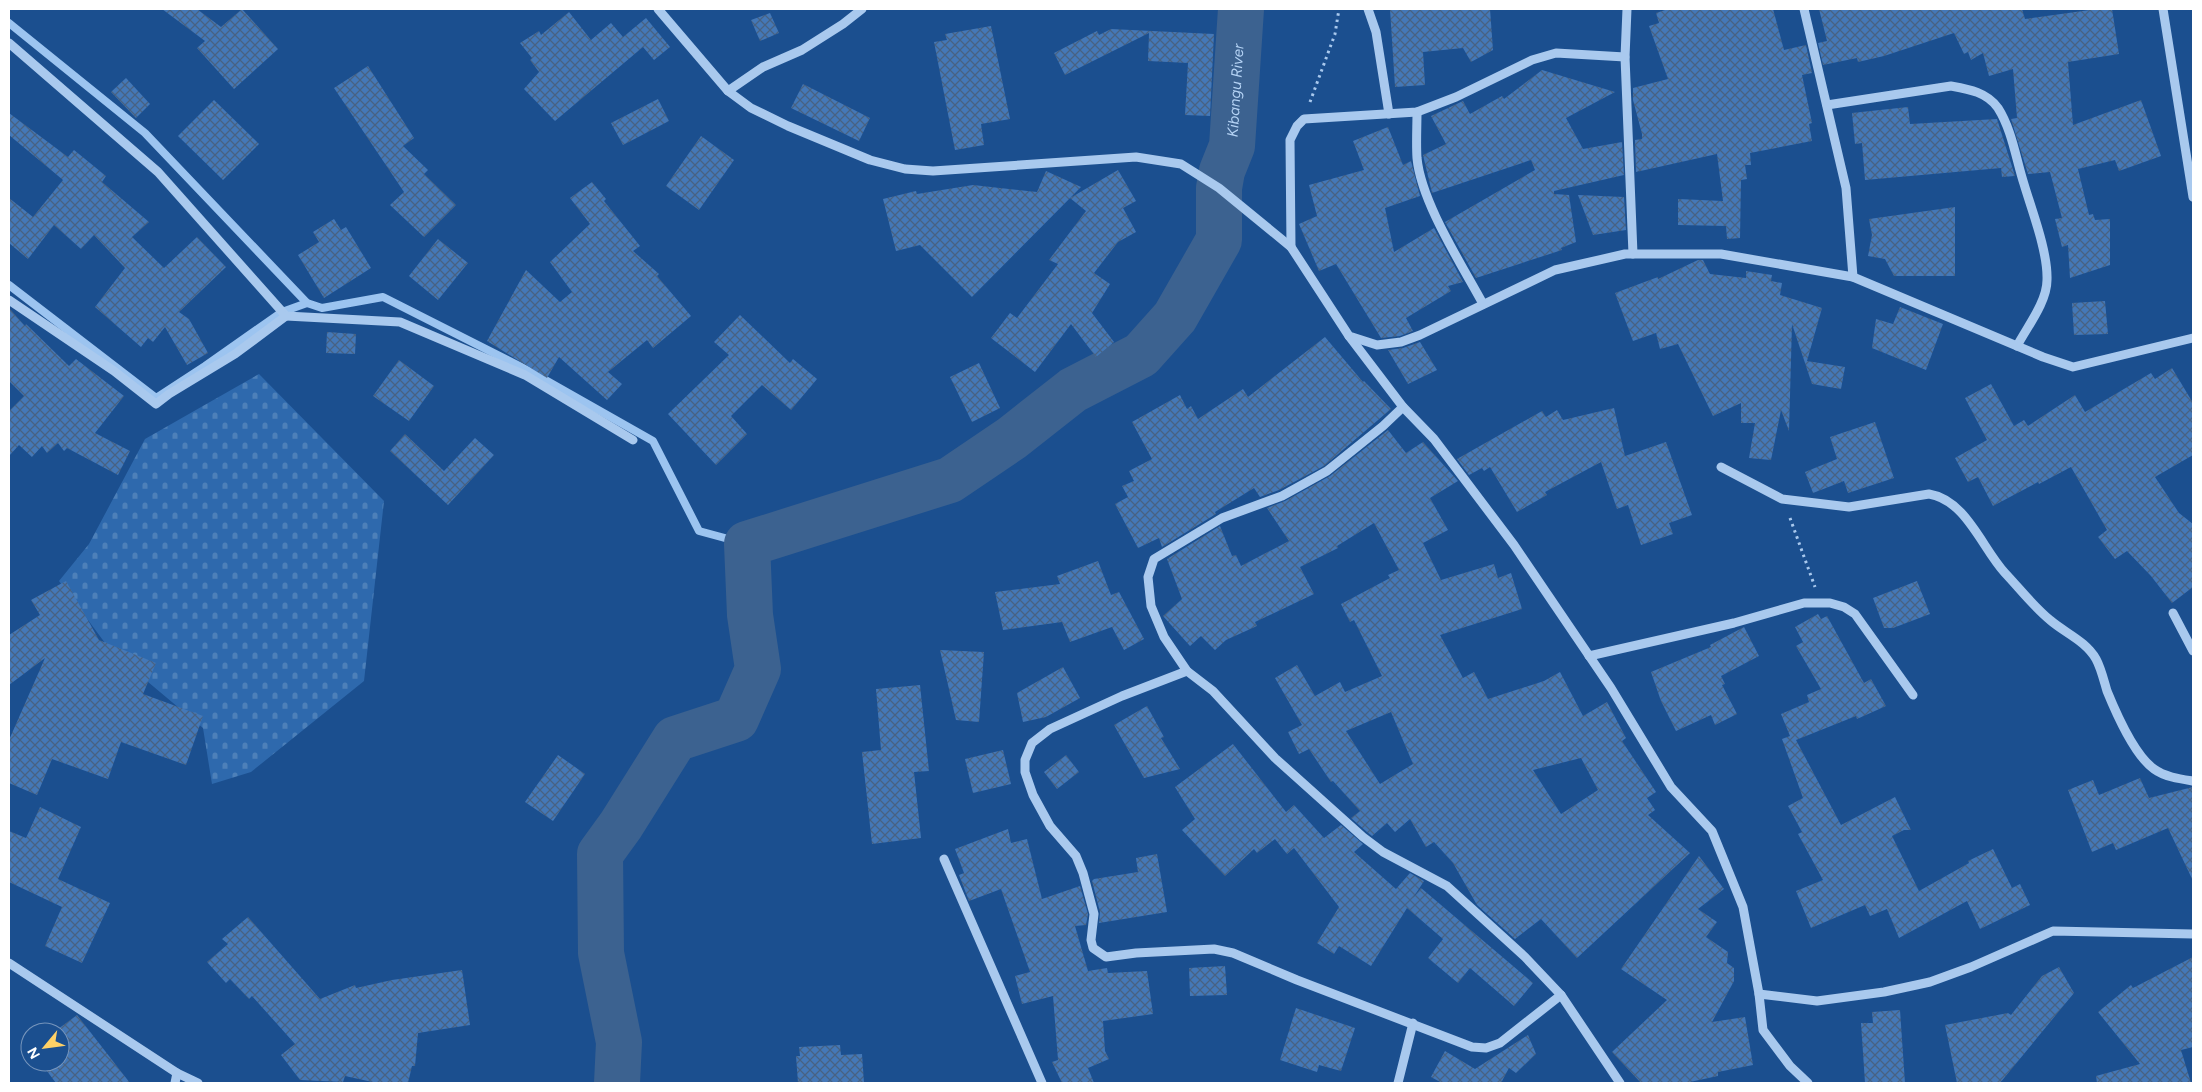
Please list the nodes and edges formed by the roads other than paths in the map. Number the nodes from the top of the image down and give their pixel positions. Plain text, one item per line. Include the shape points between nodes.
1 (658, 9) edge
2 (862, 9) edge
3 (1368, 9) edge
4 (1627, 9) edge
5 (1804, 9) edge
6 (2163, 9) edge
7 (9, 43) edge
8 (1625, 57) junction
9 (728, 90) junction
10 (1827, 105) junction
11 (1417, 112) junction
12 (1389, 114) junction
13 (2193, 197) edge
14 (1291, 248) junction
15 (1633, 254) junction
16 (1853, 277) junction
17 (9, 300) edge
18 (1483, 304) junction
19 (286, 316) junction
20 (1349, 336) junction
21 (2193, 338) edge
22 (2017, 346) junction
23 (1403, 407) junction
24 (633, 440) dead end
25 (1722, 467) dead end
26 (2173, 613) dead end
27 (2193, 651) edge
28 (1589, 656) junction
29 (1187, 671) junction
30 (1913, 695) dead end
31 (2193, 781) edge
32 (944, 859) dead end
33 (2193, 934) edge
34 (9, 963) edge
35 (1759, 994) junction
36 (1561, 995) junction
37 (1414, 1023) junction
38 (177, 1073) junction
39 (175, 1083) edge
40 (198, 1083) edge
41 (1042, 1083) edge
42 (1398, 1083) edge
43 (1620, 1083) edge
44 (1808, 1083) edge

1 - 9 street
2 - 9 street via 810,45 763,67
3 - 12 street via 1378,40
4 - 8 street
5 - 10 street
6 - 13 street
7 - 19 street via 158,172
8 - 11 street via 1556,53 1532,60 1456,98
8 - 15 street
9 - 14 street via 751,108 788,126 870,160 905,169 933,171 1136,157 1181,164 1219,188
10 - 16 street via 1846,188
10 - 22 street via 1951,86 1986,96 1997,107 2007,126 2048,282
11 - 12 street
11 - 18 street via 1417,159 1424,188
12 - 14 street via 1304,119 1297,126 1290,140
14 - 20 street
15 - 16 street via 1721,254
15 - 18 street via 1555,270
16 - 22 street
17 - 19 street via 114,371 156,404 235,354
18 - 20 street via 1401,342 1377,345
19 - 24 street via 400,322 525,375
20 - 23 street
21 - 22 street via 2073,366
23 - 28 street via 1434,439 1514,545
23 - 29 street via 1328,471 1282,496 1222,518 1154,559 1148,577 1151,606 1164,637
25 - 31 street via 1782,499 1849,507 1929,494 1942,496 1964,516 2004,572 2048,618 2087,648 2096,659 2126,731 2152,768
26 - 27 street
28 - 30 street via 1734,623 1804,603 1830,603 1855,614
28 - 35 street via 1671,788 1712,832 1743,907
29 - 36 street via 1213,692 1275,758 1363,836 1384,852 1447,886 1525,956
29 - 37 street via 1050,729 1032,743 1025,760 1025,772 1033,795 1050,826 1076,856 1083,873 1094,914 1090,940 1093,948 1106,957 1214,949 1232,953
32 - 41 street
33 - 35 street via 2053,931 1930,982 1893,990 1817,1001
34 - 38 street
35 - 44 street via 1763,1030 1790,1066
36 - 37 street via 1500,1043 1486,1048 1472,1047
36 - 43 street
37 - 42 street
38 - 39 street
38 - 40 street

